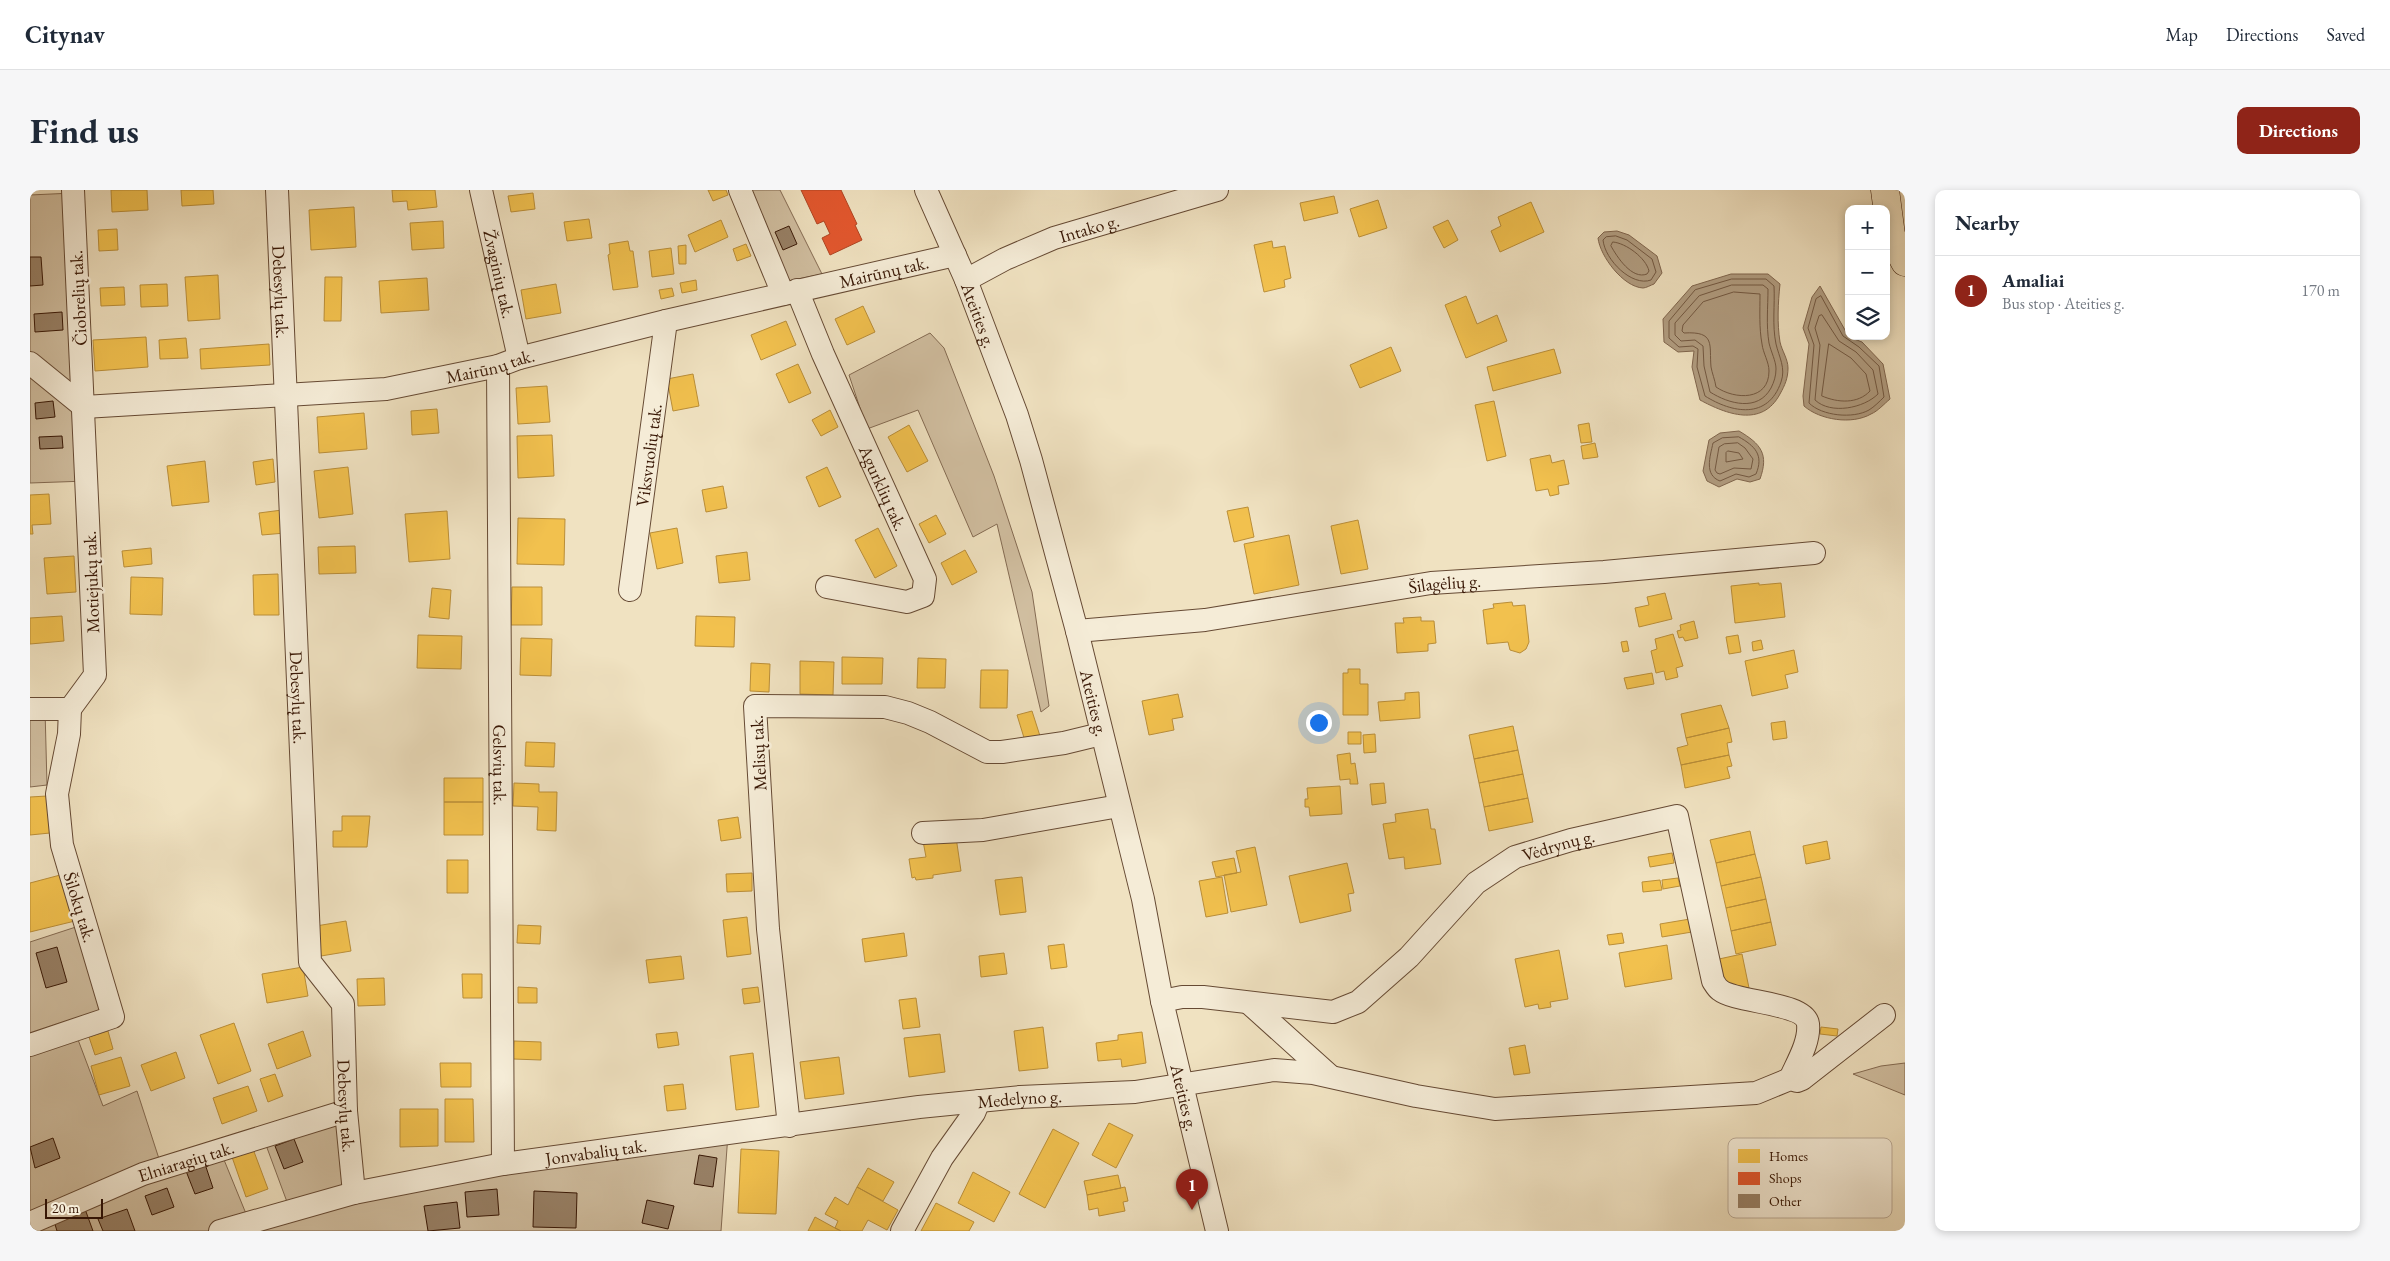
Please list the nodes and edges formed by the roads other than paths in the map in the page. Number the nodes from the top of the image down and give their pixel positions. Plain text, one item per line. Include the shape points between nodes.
1 (73, 190) edge
2 (277, 190) edge
3 (480, 190) edge
4 (740, 190) edge
5 (926, 190) edge
6 (1868, 190) edge
7 (1884, 190) edge
8 (1207, 191) edge
9 (1876, 205) edge
10 (1886, 205) edge
11 (1890, 232) edge
12 (955, 254) junction
13 (1905, 262) edge
14 (966, 280) junction
15 (790, 292) junction
16 (666, 321) junction
17 (519, 358) junction
18 (30, 363) edge
19 (498, 366) junction
20 (286, 395) junction
21 (84, 406) junction
22 (1814, 553) dead end
23 (828, 587) dead end
24 (630, 590) dead end
25 (1077, 631) junction
26 (30, 709) edge
27 (70, 709) junction
28 (1102, 734) junction
29 (1119, 806) junction
30 (923, 832) dead end
31 (1162, 1001) junction
32 (1250, 1003) junction
33 (1884, 1015) dead end
34 (30, 1045) edge
35 (1330, 1076) junction
36 (1790, 1079) junction
37 (1182, 1084) junction
38 (978, 1101) junction
39 (346, 1111) junction
40 (789, 1126) junction
41 (503, 1164) junction
42 (354, 1193) junction
43 (30, 1223) edge
44 (220, 1231) edge
45 (902, 1231) edge
46 (1217, 1231) edge

1 - 21 street, Čiobrelių tak.
2 - 20 street, Debesylų tak.
3 - 17 street, Žvaginių tak.
4 - 15 street, Agurklių tak.
5 - 12 street, Ateities g.
6 - 9 highway
7 - 10 highway
8 - 14 street, Intako g. via 1054,238
11 - 13 highway
12 - 14 street, Ateities g.
12 - 15 street, Mairūnų tak.
14 - 25 street, Ateities g. via 1017,415
15 - 16 street, Mairūnų tak.
15 - 23 street, Agurklių tak. via 823,354 925,579 923,596 907,602
16 - 17 street, Mairūnų tak.
16 - 24 street, Viksvuolių tak.
17 - 19 street, Mairūnų tak.
18 - 21 street
19 - 20 street, Mairūnų tak. via 386,389
19 - 41 street, Gelsvių tak.
20 - 21 street, Mairūnų tak.
20 - 39 street, Debesylų tak. via 310,962 343,1004
21 - 27 street, Motiejukų tak. via 95,675
22 - 25 street, Šilagėlių g. via 1604,572 1431,582 1205,620
25 - 28 street, Ateities g.
26 - 27 street
27 - 34 street, Šilokų tak. via 69,734 57,794 62,845 113,1017
28 - 29 street, Ateities g.
28 - 40 street, Melisų tak. via 1064,743 987,752 908,712 885,707 755,706 768,930
29 - 30 street via 983,830
29 - 31 street, Ateities g. via 1143,899
31 - 32 street, Vėdrynų g. via 1203,997
31 - 37 street, Ateities g.
32 - 35 street
32 - 36 street, Vėdrynų g. via 1333,1012 1358,1002 1409,957 1476,883 1515,857 1571,840 1677,816 1713,981 1730,995 1782,1007 1802,1014 1808,1022 1801,1056
33 - 36 street, Medelyno g. via 1802,1079
35 - 36 street, Medelyno g. via 1416,1096 1495,1108 1756,1093
35 - 37 street, Medelyno g. via 1274,1070
37 - 38 street, Medelyno g. via 1135,1092
37 - 46 street, Ateities g.
38 - 40 street, Jonvabalių tak.
38 - 45 street, Medelyno g. via 974,1113 942,1158
39 - 42 street, Debesylų tak.
39 - 43 street, Elniaragių tak. via 143,1174
40 - 41 street, Jonvabalių tak.
41 - 42 street, Jonvabalių tak.
42 - 44 street, Jonvabalių tak.

